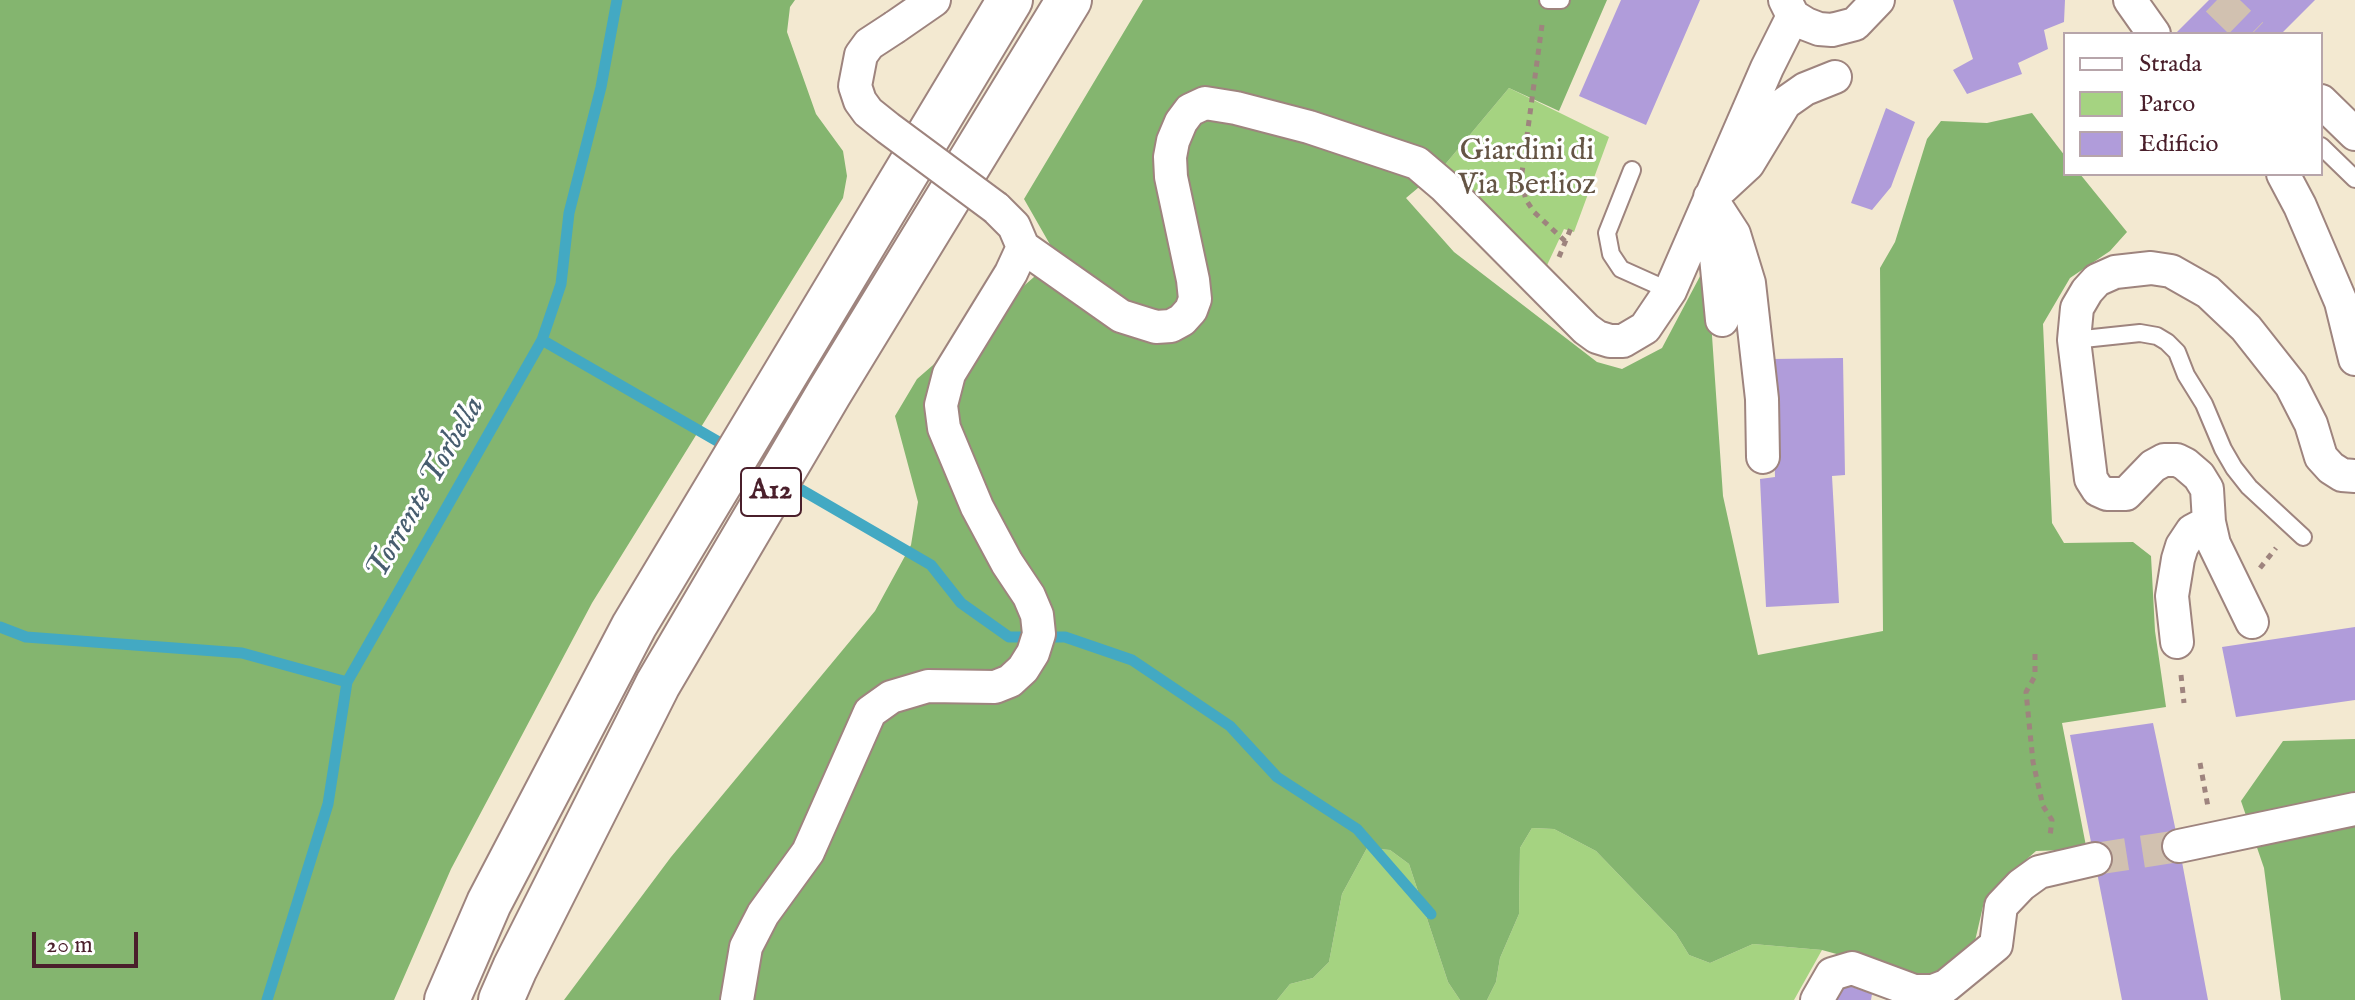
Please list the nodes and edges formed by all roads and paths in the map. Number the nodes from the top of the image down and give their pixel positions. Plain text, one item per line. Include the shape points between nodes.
1 (934, 0) edge
2 (1010, 0) edge
3 (1069, 0) edge
4 (1561, 0) edge
5 (1878, 0) edge
6 (2130, 0) edge
7 (1546, 8) edge
8 (1789, 8) edge
9 (2153, 32) edge
10 (1835, 77) dead end
11 (2323, 103) edge
12 (2355, 134) edge
13 (2323, 148) edge
14 (1632, 170) dead end
15 (2284, 176) edge
16 (2355, 179) edge
17 (1710, 197) junction
18 (1565, 241) dead end
19 (1023, 247) junction
20 (1670, 291) junction
21 (1722, 320) dead end
22 (2074, 340) junction
23 (2355, 359) edge
24 (1763, 457) dead end
25 (2355, 476) edge
26 (2209, 522) junction
27 (2288, 523) junction
28 (2303, 537) dead end
29 (2229, 577) junction
30 (2252, 622) dead end
31 (2177, 642) dead end
32 (2035, 654) dead end
33 (2200, 763) dead end
34 (2355, 809) edge
35 (2052, 832) dead end
36 (2215, 839) junction
37 (2179, 846) tunnel mouth
38 (2095, 859) tunnel mouth
39 (447, 1000) edge
40 (501, 1000) edge
41 (737, 1000) edge
42 (1817, 1000) edge

1 - 19 street, bridge via 869,44 861,55 855,86 860,101 996,208 1014,226
2 - 39 highway, A12 via 634,626 489,903
3 - 40 highway, A12 via 658,684
4 - 7 lane
5 - 8 street via 1855,24 1832,30 1819,29
6 - 9 street
7 - 18 path via 1521,180 1534,212
8 - 17 street
10 - 17 street via 1785,103 1748,164
11 - 12 street
13 - 16 lane
14 - 20 lane via 1607,233 1611,254 1621,269
15 - 23 street via 2341,302
17 - 20 street
17 - 21 street
17 - 24 street via 1734,234 1749,283
19 - 20 street via 1121,316 1156,327 1182,320 1195,299 1170,157 1181,122 1205,103 1309,127 1417,163 1597,337 1634,337
19 - 41 street via 949,374 941,405 944,428 977,507 1037,615 1033,653 1010,681 995,687 928,686 891,697 870,712 808,852 746,947
22 - 25 street via 2077,308 2097,280 2115,272 2171,271 2234,316 2291,385 2321,457 2342,475
22 - 26 street via 2091,479 2098,490 2126,494 2153,466 2177,460 2207,489
22 - 27 lane via 2140,333 2167,342 2177,352 2234,468
26 - 29 street
26 - 31 street via 2192,531 2178,559 2172,596
27 - 28 lane
27 - 29 path via 2257,572 2250,564
29 - 30 street
32 - 35 path via 2035,676 2026,692 2030,739
33 - 36 path
34 - 36 street
36 - 37 street
38 - 42 street via 2039,872 2009,896 2001,906 1996,945 1946,986 1914,991 1852,968 1832,974

